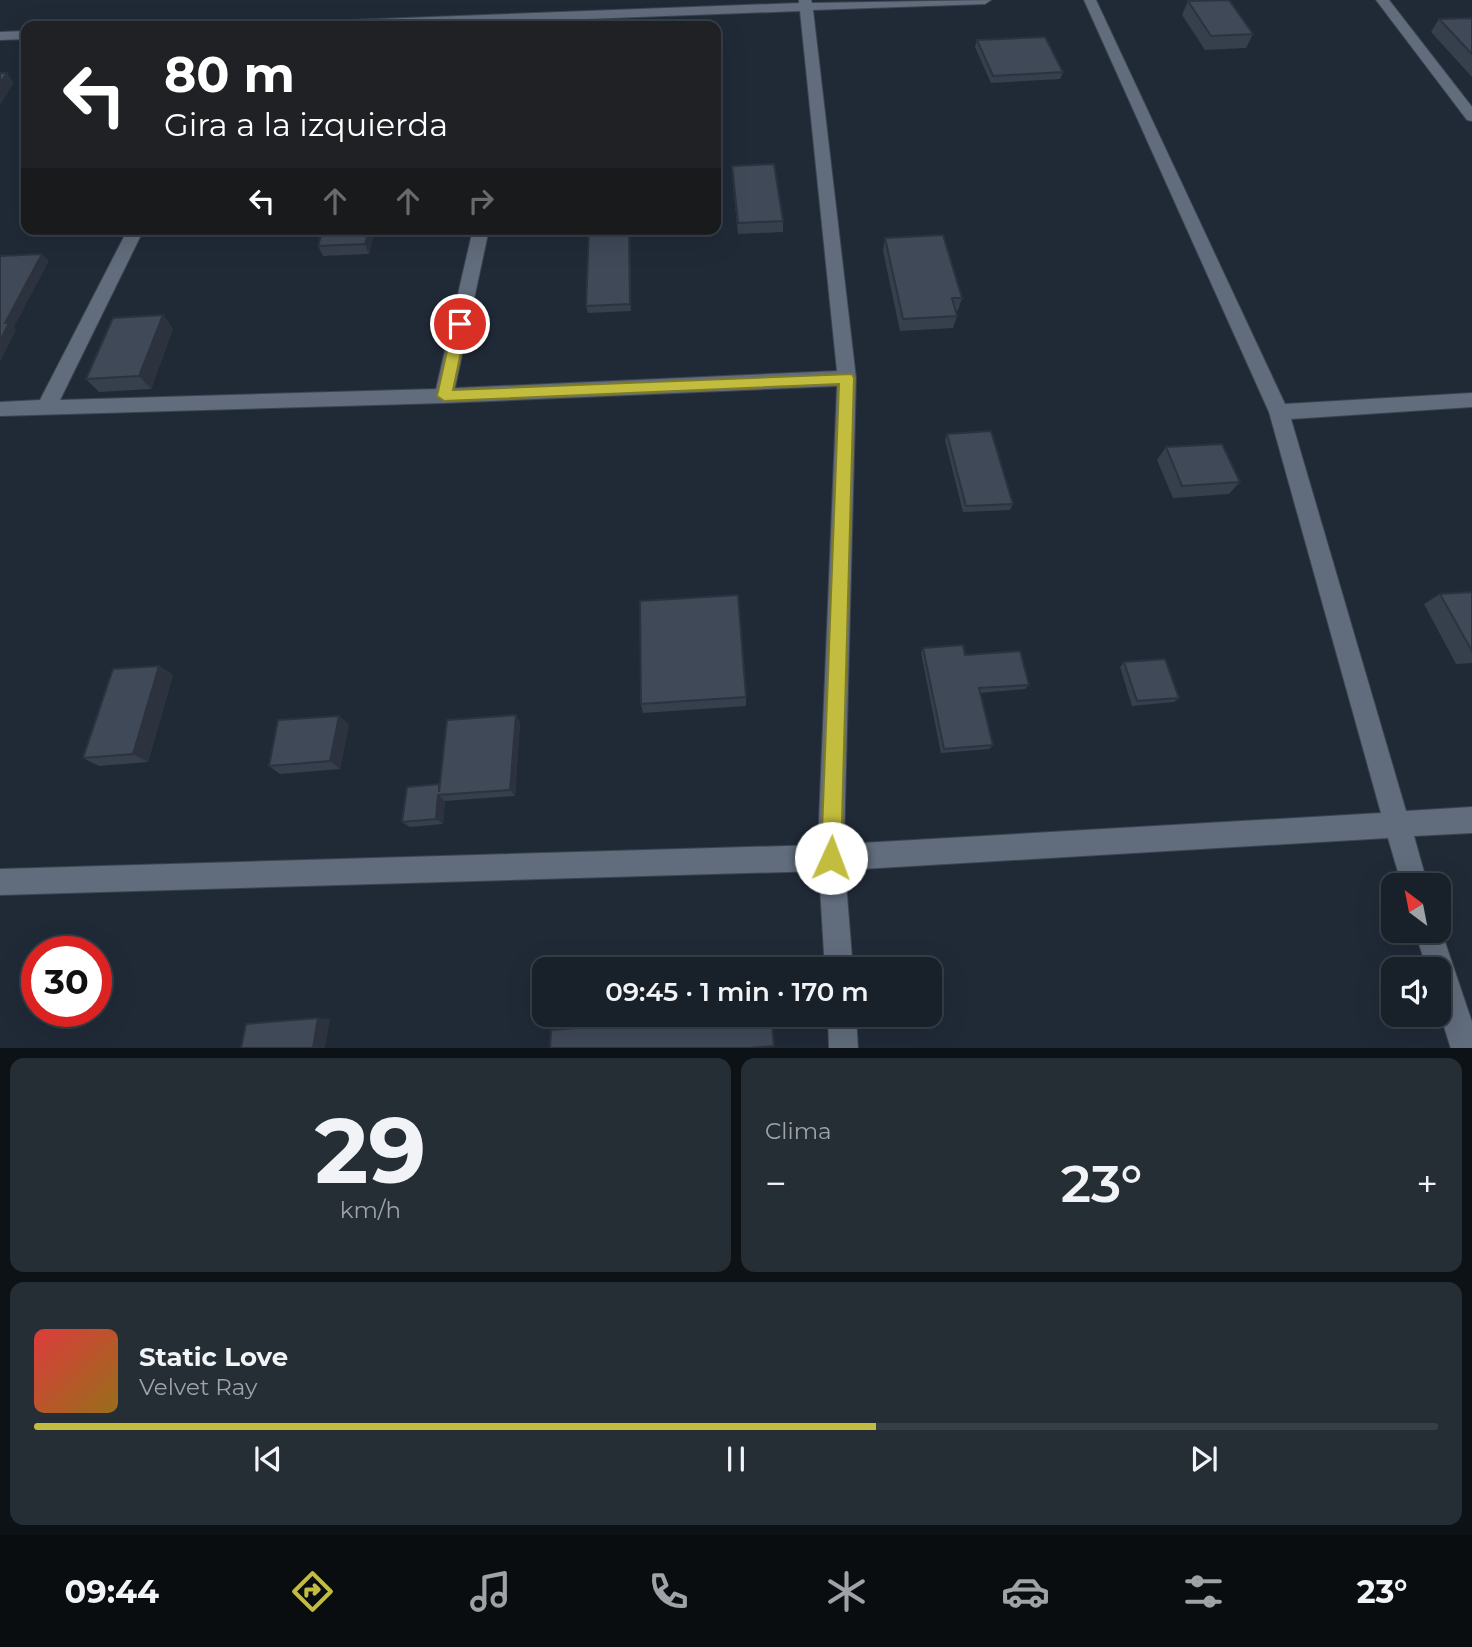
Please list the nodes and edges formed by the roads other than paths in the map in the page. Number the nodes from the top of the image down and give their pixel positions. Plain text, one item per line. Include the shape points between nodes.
1 (985, 0) edge
2 (1090, 0) edge
3 (1382, 0) edge
4 (805, 3) edge
5 (554, 21) edge
6 (21, 35) edge
7 (0, 36) edge
8 (1472, 117) edge
9 (133, 235) edge
10 (480, 235) edge
11 (847, 378) junction
12 (444, 396) junction
13 (1472, 400) edge
14 (46, 408) junction
15 (0, 409) edge
16 (1279, 412) junction
17 (1472, 820) edge
18 (1395, 823) junction
19 (831, 858) junction
20 (1411, 873) edge
21 (0, 882) edge
22 (1433, 943) edge
23 (838, 957) edge
24 (843, 1027) edge
25 (844, 1048) edge
26 (1466, 1048) edge

1 - 4 street
2 - 16 street
3 - 8 street
4 - 5 street
4 - 11 street
6 - 7 street
9 - 14 street
10 - 12 street
11 - 12 street
11 - 19 street
12 - 14 street
13 - 16 street
14 - 15 street
16 - 18 street
17 - 18 street
18 - 19 street
18 - 20 street
19 - 21 street
19 - 23 street
22 - 26 street
24 - 25 street

